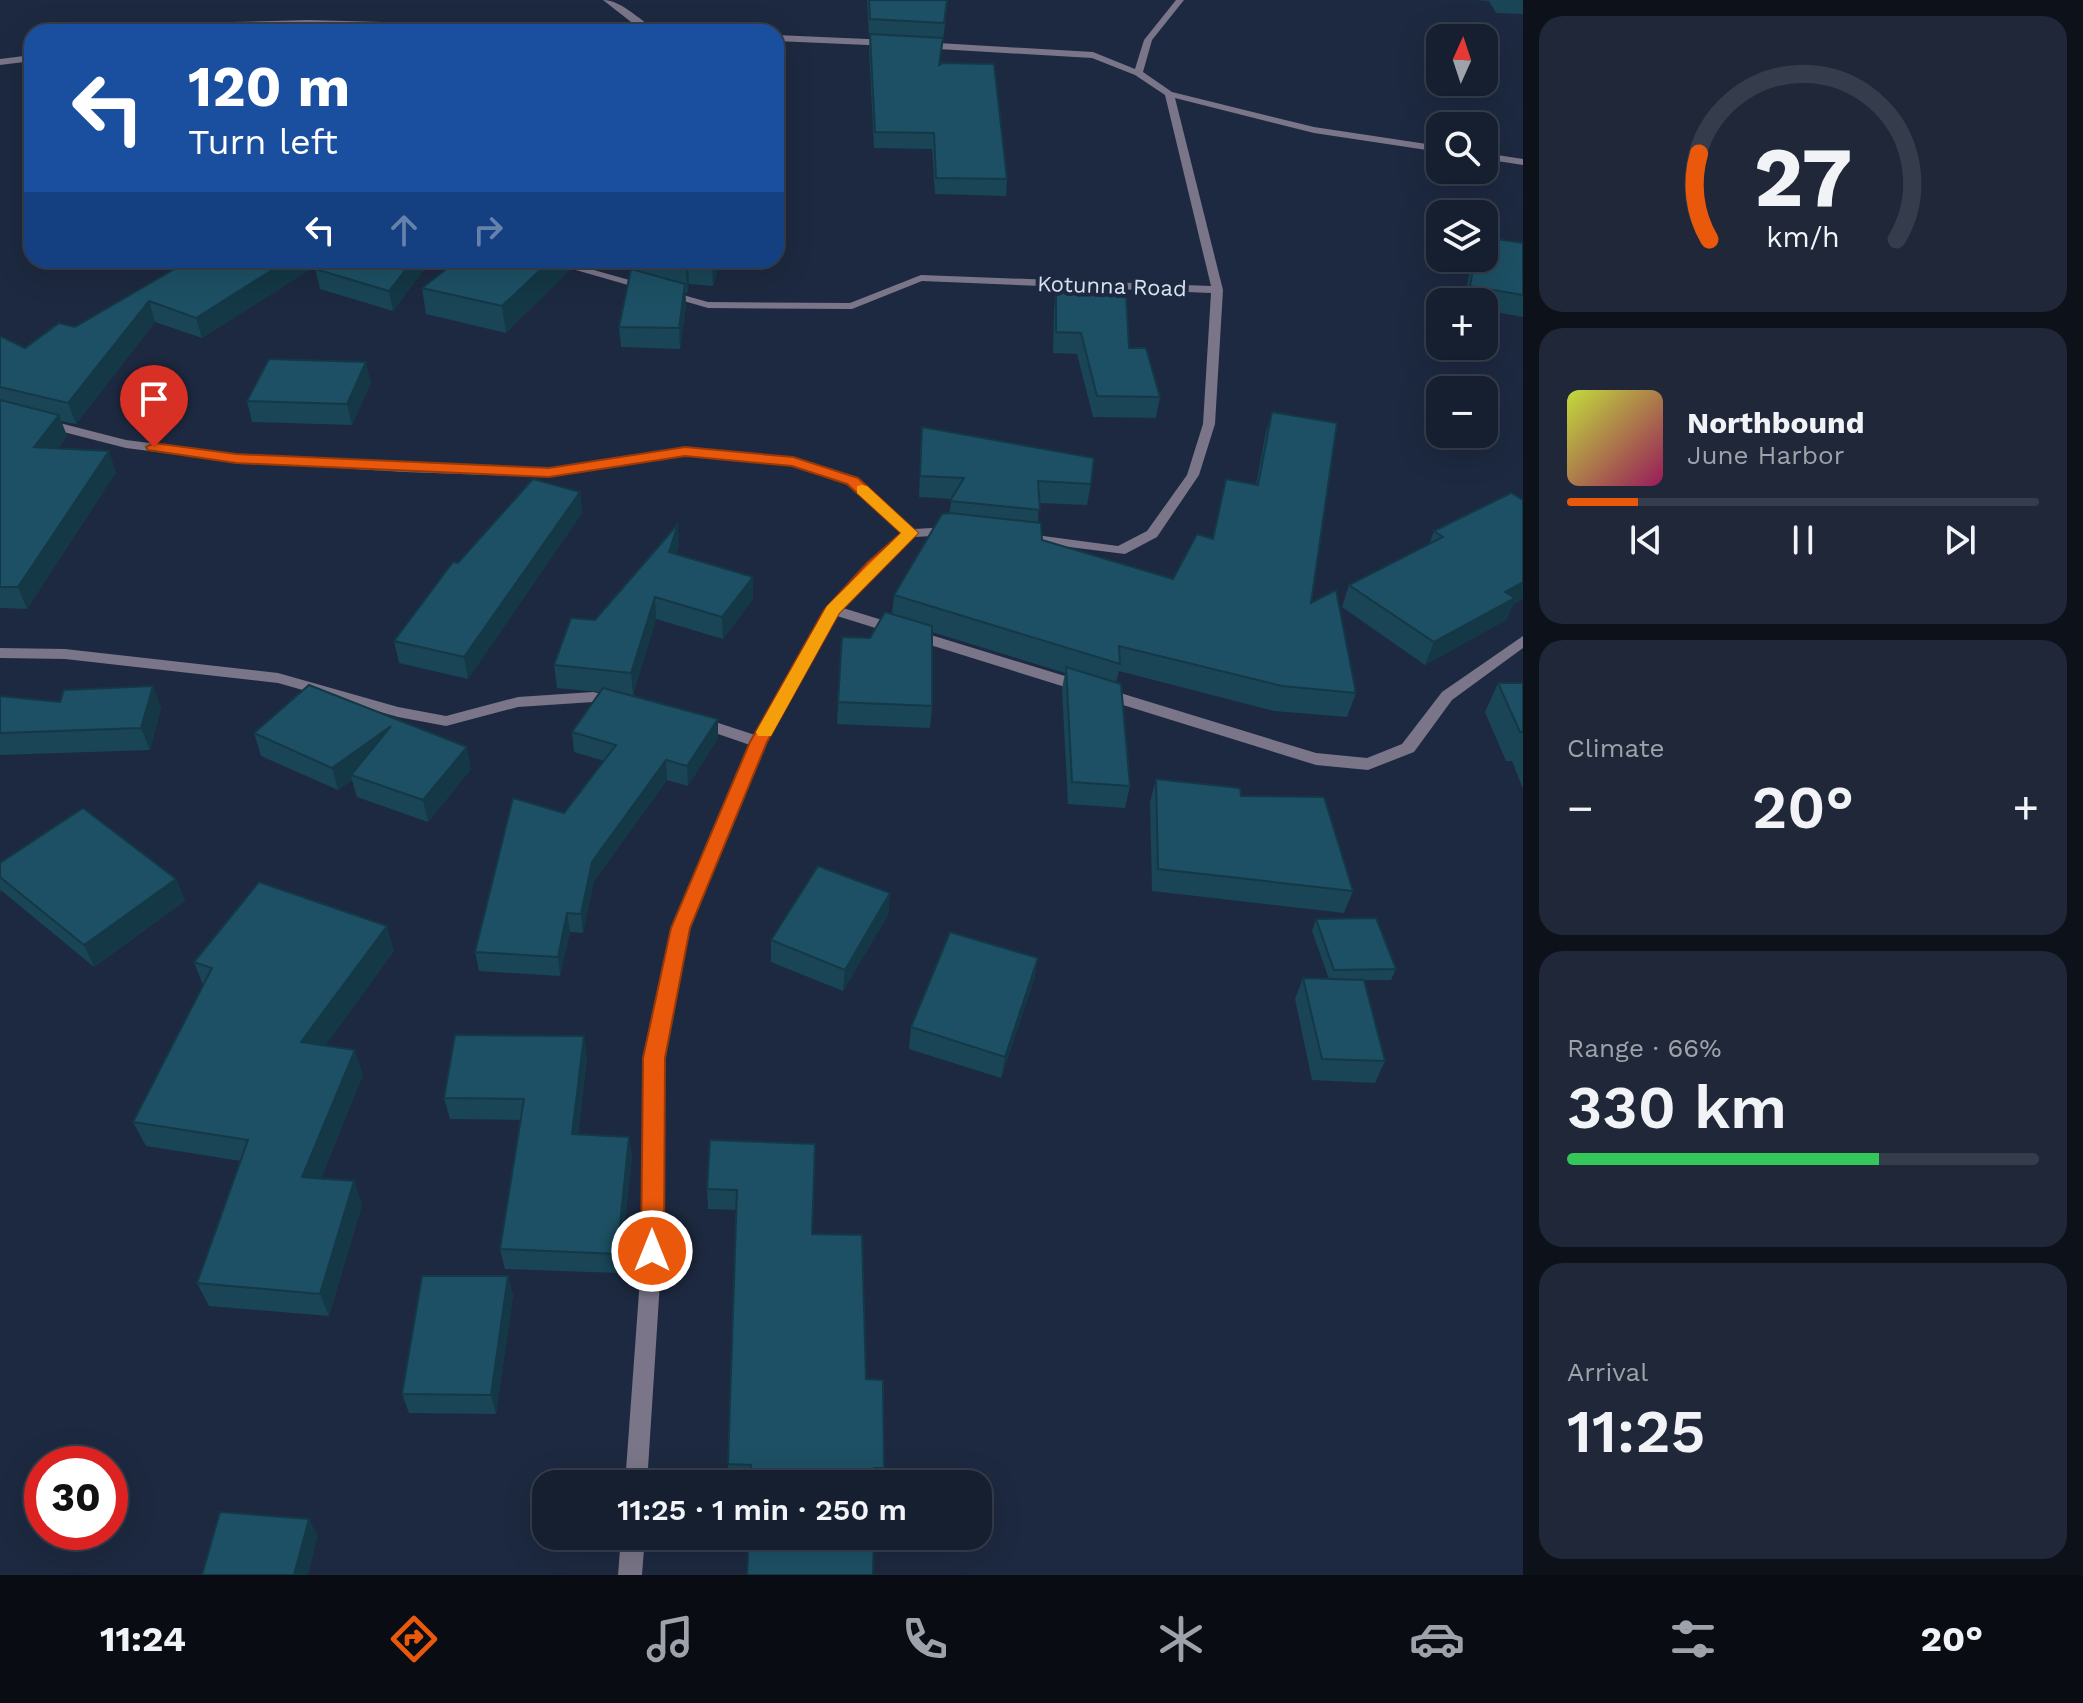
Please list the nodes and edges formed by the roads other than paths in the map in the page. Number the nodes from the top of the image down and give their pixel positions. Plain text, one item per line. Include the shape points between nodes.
1 (607, 0) edge
2 (1180, 0) edge
3 (270, 24) edge
4 (346, 24) edge
5 (638, 24) edge
6 (784, 38) edge
7 (896, 44) edge
8 (911, 44) edge
9 (24, 59) edge
10 (0, 62) edge
11 (1138, 73) junction
12 (1169, 94) junction
13 (1426, 147) edge
14 (1498, 158) edge
15 (1523, 162) edge
16 (575, 268) edge
17 (1217, 290) junction
18 (28, 419) edge
19 (960, 532) edge
20 (911, 533) junction
21 (1001, 535) edge
22 (833, 610) junction
23 (1523, 641) edge
24 (0, 653) edge
25 (636, 705) edge
26 (678, 715) edge
27 (759, 742) junction
28 (637, 1470) edge
29 (632, 1550) edge
30 (630, 1575) edge

1 - 5 street
2 - 11 street via 1148,40
3 - 4 street
6 - 7 street
8 - 11 street via 1093,55
9 - 10 street
11 - 12 street
12 - 13 street via 1314,130
12 - 17 street
14 - 15 street
16 - 17 street, Kotunna Road via 708,305 852,306 921,278
17 - 21 street, Kotunna Road via 1209,424 1193,475 1152,534 1120,551
18 - 20 street via 126,444 236,458 390,467 549,473 685,451 793,462 853,481
19 - 20 street
20 - 22 street
22 - 23 street via 1316,759 1368,764 1408,748 1447,696
22 - 27 street
24 - 25 street via 65,654 278,678 446,721 518,702 593,697
26 - 27 street
27 - 28 street via 681,928 654,1058 652,1251
29 - 30 street

